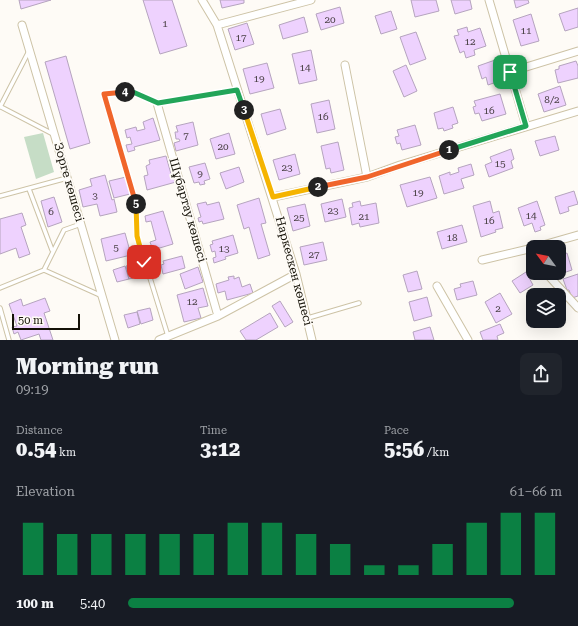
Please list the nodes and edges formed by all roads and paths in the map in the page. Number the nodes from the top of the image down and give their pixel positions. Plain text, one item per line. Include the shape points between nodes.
1 (202, 0) edge
2 (311, 0) edge
3 (490, 0) edge
4 (22, 25) dead end
5 (216, 25) junction
6 (30, 50) junction
7 (578, 51) edge
8 (345, 65) dead end
9 (510, 72) junction
10 (237, 90) junction
11 (158, 103) junction
12 (1, 107) edge
13 (578, 111) edge
14 (526, 126) junction
15 (55, 135) junction
16 (367, 177) junction
17 (68, 178) junction
18 (29, 189) junction
19 (0, 196) edge
20 (273, 197) junction
21 (81, 224) junction
22 (578, 236) edge
23 (565, 240) edge
24 (52, 250) junction
25 (526, 251) edge
26 (482, 260) dead end
27 (44, 270) junction
28 (296, 274) junction
29 (552, 280) edge
30 (437, 286) dead end
31 (0, 288) edge
32 (102, 296) junction
33 (359, 303) dead end
34 (0, 308) edge
35 (578, 308) edge
36 (218, 316) junction
37 (308, 318) junction
38 (169, 337) junction
39 (9, 340) edge
40 (115, 340) edge
41 (159, 340) edge
42 (312, 340) edge
43 (468, 340) edge

1 - 5 street, Наркескен көшесі
2 - 5 street
3 - 9 street
4 - 6 street, Зорге көшесі
5 - 10 street, Наркескен көшесі
6 - 12 lane
6 - 15 street, Зорге көшесі
7 - 9 street
8 - 16 street
9 - 14 street
10 - 11 lane
10 - 20 street, Наркескен көшесі
11 - 36 street, Шұбартау көшесі
11 - 38 lane via 133,92 104,94 136,204 137,236
12 - 15 lane
13 - 14 street
14 - 16 street
15 - 17 street, Зорге көшесі
16 - 20 street
17 - 18 lane
17 - 21 street, Зорге көшесі
18 - 19 lane
18 - 24 lane
20 - 28 street, Наркескен көшесі
21 - 24 lane via 64,230
21 - 32 street, Зорге көшесі
22 - 23 street
24 - 27 lane
25 - 26 street
27 - 31 lane
27 - 32 lane
28 - 36 street
28 - 37 street, Наркескен көшесі
29 - 35 street
30 - 43 street
32 - 40 street, Зорге көшесі
33 - 37 lane
34 - 39 lane
36 - 38 street
37 - 42 street, Наркескен көшесі
38 - 41 street

